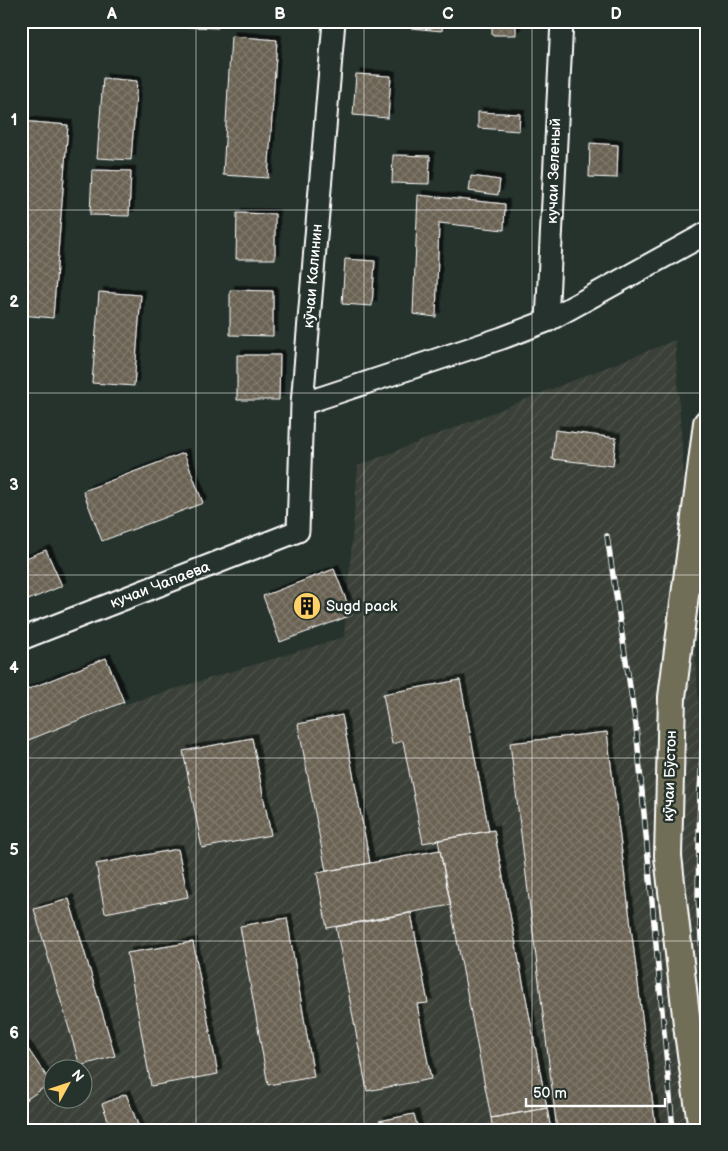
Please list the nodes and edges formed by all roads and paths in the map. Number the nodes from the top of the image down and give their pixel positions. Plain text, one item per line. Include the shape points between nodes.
1 (334, 21) edge
2 (562, 21) edge
3 (707, 233) edge
4 (547, 321) junction
5 (302, 404) junction
6 (707, 423) edge
7 (298, 531) joint
8 (21, 639) edge
9 (702, 1130) edge

1 - 5 street, кӯчаи Калинин
2 - 4 street, кучаи Зеленый
3 - 4 street
4 - 5 street
5 - 7 street, кӯчаи Калинин
6 - 9 main road, кӯчаи Бӯстон via 672,697 668,856
7 - 8 street, кучаи Чапаева

